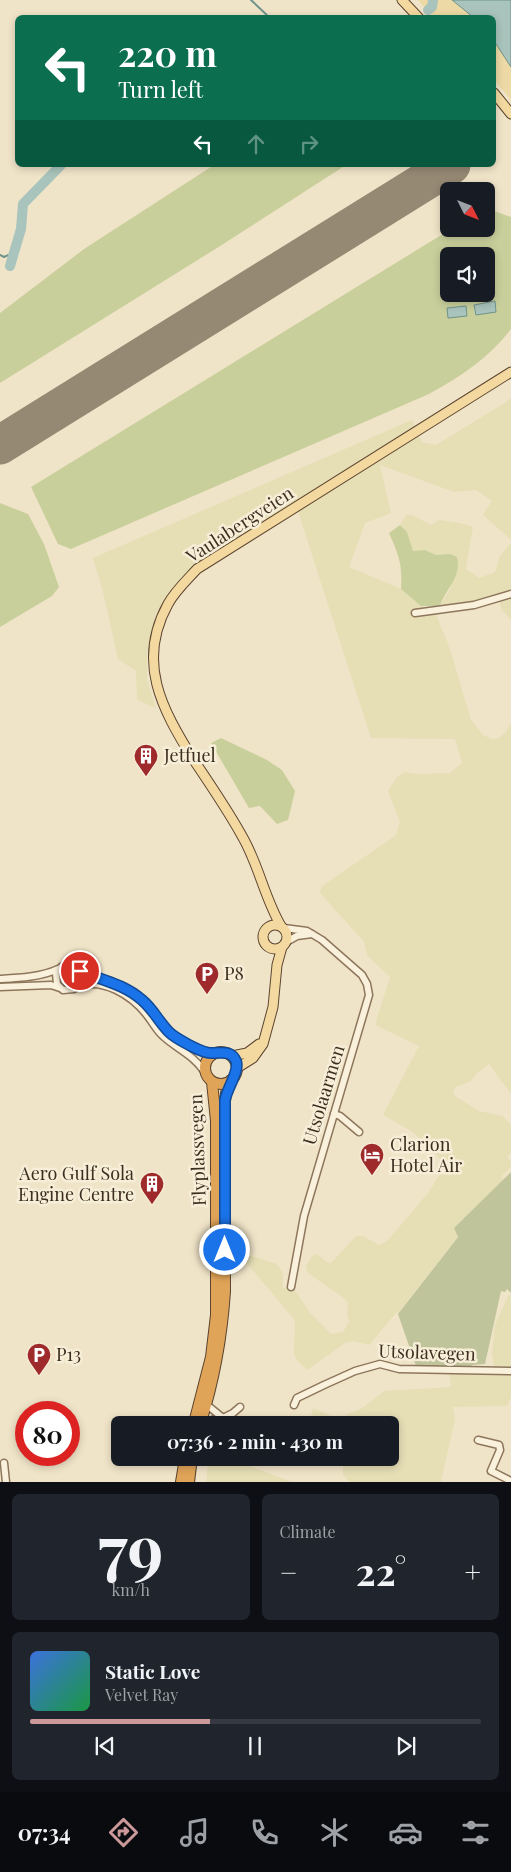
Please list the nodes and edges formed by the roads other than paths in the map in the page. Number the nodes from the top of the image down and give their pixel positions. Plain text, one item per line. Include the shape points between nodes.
1 (402, 0) edge
2 (416, 15) edge
3 (496, 95) edge
4 (511, 114) edge
5 (511, 366) edge
6 (511, 372) edge
7 (495, 382) junction
8 (511, 594) edge
9 (415, 613) dead end
10 (271, 908) junction
11 (282, 927) junction
12 (266, 930) junction
13 (312, 934) junction
14 (284, 944) junction
15 (268, 946) junction
16 (277, 965) junction
17 (59, 968) junction
18 (80, 971) junction
19 (0, 979) edge
20 (78, 986) junction
21 (0, 987) edge
22 (60, 988) junction
23 (265, 1036) junction
24 (213, 1053) junction
25 (232, 1056) junction
26 (237, 1068) junction
27 (204, 1071) junction
28 (231, 1080) junction
29 (212, 1082) junction
30 (334, 1114) junction
31 (359, 1132) dead end
32 (291, 1287) dead end
33 (511, 1371) edge
34 (207, 1405) junction
35 (294, 1405) dead end
36 (240, 1407) dead end
37 (196, 1416) edge
38 (204, 1416) edge
39 (221, 1416) edge
40 (227, 1416) edge
41 (478, 1440) dead end
42 (4, 1463) dead end
43 (184, 1466) edge
44 (191, 1466) edge
45 (511, 1481) edge
46 (6, 1482) edge
47 (181, 1482) edge
48 (189, 1482) edge

1 - 2 main road
3 - 4 main road
5 - 7 main road, Vaulabergveien
6 - 7 main road, Vaulabergveien
7 - 10 main road, Vaulabergveien via 202,565 178,589 164,612 156,634 153,657 160,699 175,730 248,847
8 - 9 street via 474,605
10 - 11 main road, Vaulabergveien
10 - 12 main road, Vaulabergveien
11 - 12 main road via 272,925
11 - 13 street, Utsolaarmen
11 - 14 main road via 288,936
12 - 15 main road via 263,939
13 - 14 street via 298,936
13 - 30 street, Utsolaarmen via 362,975 368,990 368,1002
14 - 15 main road via 274,949
14 - 16 main road
15 - 16 main road
16 - 23 main road via 274,1007
17 - 18 street via 68,964
17 - 19 street via 31,976
17 - 22 street via 55,978
18 - 20 street
18 - 24 street via 126,989 152,1009 174,1035 197,1049
20 - 22 street via 70,991
20 - 27 street, Flyplassvegen via 98,983 136,1003 162,1036 190,1055
21 - 22 street via 51,985
23 - 25 main road via 247,1054
23 - 26 main road via 253,1058
24 - 25 highway via 226,1052
24 - 27 highway via 207,1058
25 - 26 highway
26 - 28 highway
27 - 29 highway
28 - 29 highway via 225,1084
28 - 34 highway, Flyplassvegen via 225,1100 223,1316
29 - 37 highway, Flyplassvegen via 216,1121 216,1315 206,1380
30 - 31 street
30 - 32 street, Utsolaarmen via 304,1216
33 - 35 street, Utsolavegen via 399,1369 380,1364 324,1385 297,1398
34 - 38 highway, Flyplassvegen
34 - 39 street
36 - 40 street
41 - 45 street via 499,1445 491,1471
42 - 46 street
43 - 47 highway
44 - 48 highway

